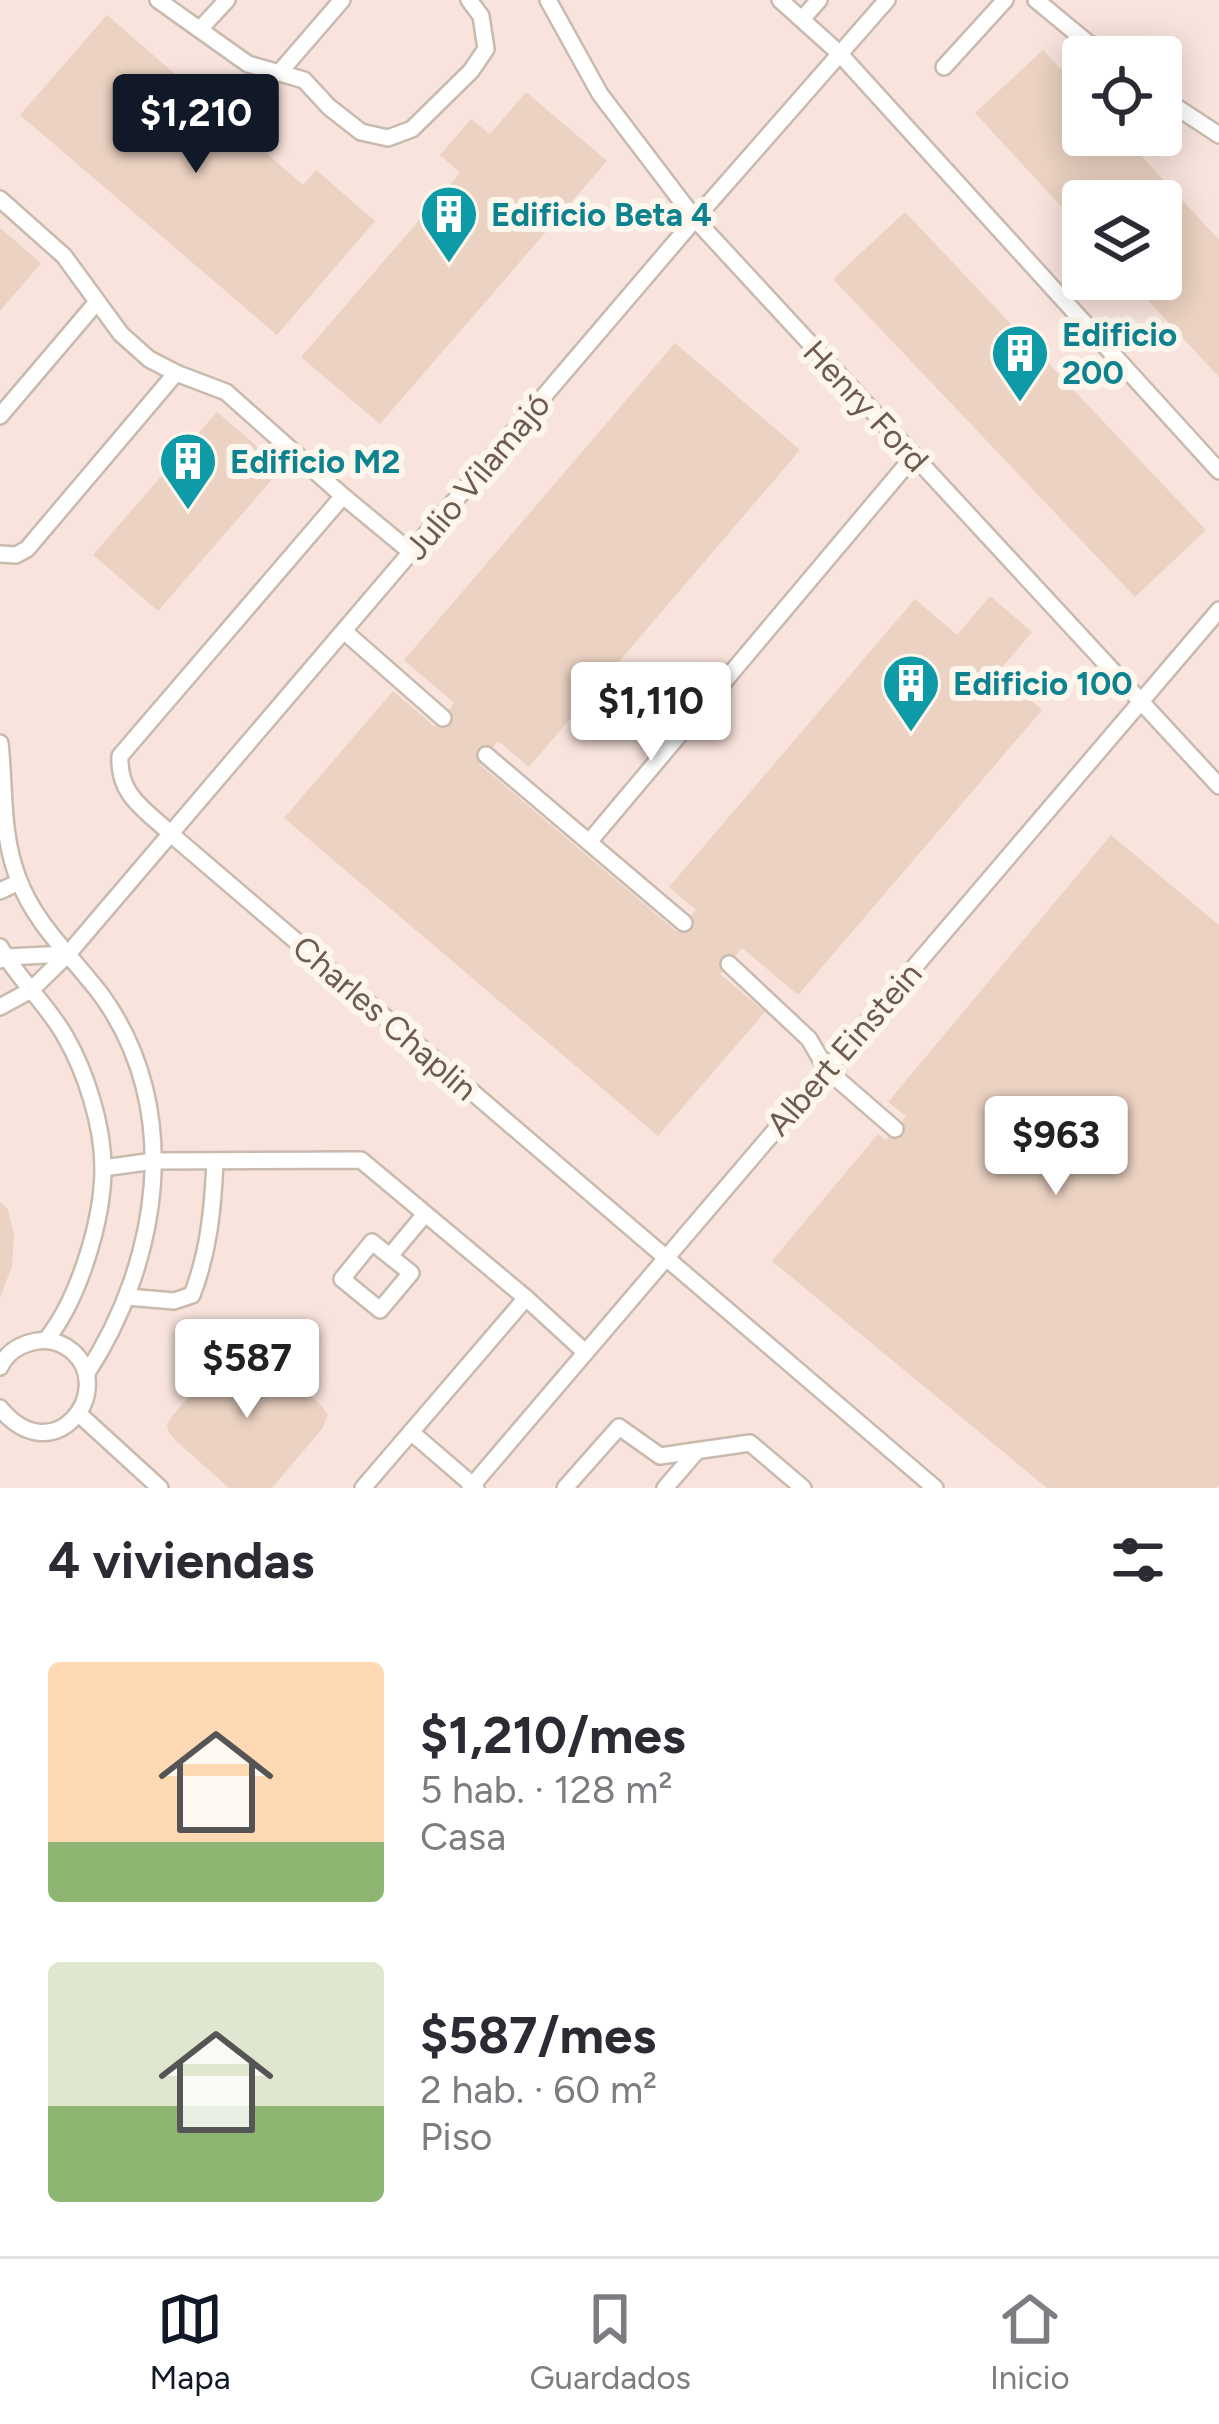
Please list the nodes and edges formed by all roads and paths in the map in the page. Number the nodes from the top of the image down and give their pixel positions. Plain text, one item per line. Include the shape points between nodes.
1 (158, 0) edge
2 (227, 0) edge
3 (342, 0) edge
4 (469, 0) edge
5 (548, 0) edge
6 (780, 0) edge
7 (801, 0) edge
8 (819, 0) edge
9 (887, 0) edge
10 (1005, 0) edge
11 (1036, 0) edge
12 (802, 19) junction
13 (200, 29) junction
14 (1080, 36) edge
15 (839, 53) junction
16 (944, 68) dead end
17 (278, 73) junction
18 (1182, 111) edge
19 (1219, 135) edge
20 (0, 199) edge
21 (694, 219) junction
22 (96, 303) junction
23 (176, 373) junction
24 (0, 416) edge
25 (913, 457) junction
26 (1219, 471) edge
27 (343, 496) junction
28 (412, 553) junction
29 (0, 554) edge
30 (1219, 610) edge
31 (345, 632) junction
32 (1140, 704) junction
33 (443, 718) dead end
34 (0, 743) edge
35 (486, 754) dead end
36 (1219, 786) edge
37 (2, 802) edge
38 (172, 835) junction
39 (589, 842) junction
40 (19, 882) junction
41 (0, 891) edge
42 (684, 923) dead end
43 (2, 955) edge
44 (68, 955) junction
45 (729, 964) dead end
46 (32, 990) junction
47 (0, 1007) edge
48 (826, 1070) junction
49 (895, 1129) dead end
50 (154, 1161) junction
51 (215, 1161) junction
52 (103, 1168) junction
53 (425, 1214) junction
54 (390, 1256) junction
55 (665, 1258) junction
56 (127, 1297) junction
57 (526, 1298) junction
58 (46, 1340) junction
59 (585, 1352) junction
60 (0, 1367) edge
61 (87, 1373) junction
62 (0, 1408) edge
63 (80, 1414) junction
64 (411, 1432) junction
65 (697, 1450) junction
66 (784, 1472) junction
67 (924, 1484) edge
68 (472, 1487) edge
69 (160, 1488) edge
70 (363, 1488) edge
71 (566, 1488) edge
72 (665, 1488) edge
73 (770, 1488) edge
74 (803, 1488) edge

1 - 13 lane
2 - 13 lane
3 - 17 lane
4 - 17 lane via 482,16 486,49 412,129 388,138 361,132 304,80
5 - 21 lane, Henry Ford via 600,94
6 - 12 lane
7 - 12 lane
8 - 12 lane
9 - 15 lane, Julio Vilamajó
10 - 16 lane
11 - 14 lane
12 - 15 lane
13 - 17 lane via 248,64
15 - 21 lane, Julio Vilamajó
15 - 26 lane
18 - 19 lane
20 - 22 lane via 64,256
21 - 25 lane, Henry Ford
21 - 28 lane, Julio Vilamajó
22 - 23 lane via 149,359
22 - 24 lane
23 - 27 lane via 226,392
23 - 29 lane via 27,549
25 - 32 lane, Henry Ford
25 - 39 lane
27 - 28 lane
27 - 38 lane, Charles Chaplin via 120,756 128,793
28 - 31 lane, Julio Vilamajó
30 - 32 lane, Albert Einstein
31 - 33 lane
31 - 38 lane, Julio Vilamajó
32 - 36 lane, Henry Ford
32 - 48 lane, Albert Einstein
34 - 37 lane
35 - 39 lane
37 - 40 lane
38 - 44 lane, Julio Vilamajó
38 - 55 lane, Charles Chaplin
39 - 42 lane
40 - 41 lane
40 - 44 lane
43 - 44 lane
43 - 46 lane
44 - 46 lane, Julio Vilamajó
44 - 50 lane via 136,1058
45 - 48 lane via 809,1039
46 - 47 lane, Julio Vilamajó
46 - 52 lane via 66,1037 95,1105
48 - 49 lane
48 - 55 lane, Albert Einstein
50 - 51 lane
50 - 52 lane
50 - 56 lane via 151,1211
51 - 53 lane via 361,1160
51 - 56 lane via 213,1212 192,1294 174,1301
52 - 58 lane via 93,1241
53 - 54 lane
53 - 57 lane
54 - 54 lane via 411,1273 380,1310 342,1279 372,1242
55 - 59 lane, Albert Einstein
55 - 67 lane, Charles Chaplin
56 - 61 lane
57 - 59 lane
57 - 64 lane
58 - 60 lane via 22,1344
58 - 61 lane via 64,1345
59 - 68 lane, Albert Einstein
61 - 63 lane
62 - 63 lane via 37,1433 61,1430
63 - 69 lane
64 - 68 lane
64 - 70 lane
65 - 66 lane via 750,1443
65 - 71 lane via 660,1456 620,1427
65 - 72 lane
66 - 73 lane
66 - 74 lane

